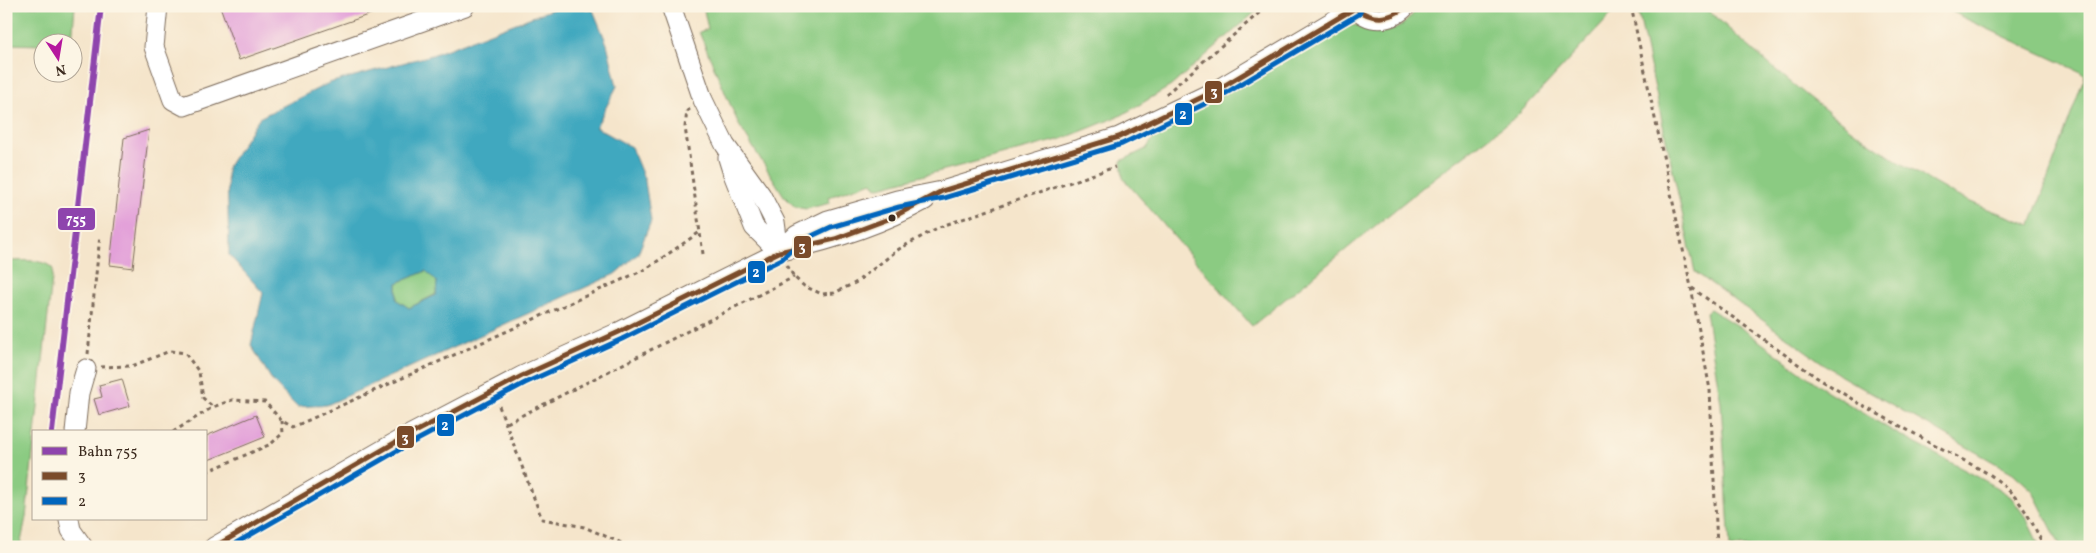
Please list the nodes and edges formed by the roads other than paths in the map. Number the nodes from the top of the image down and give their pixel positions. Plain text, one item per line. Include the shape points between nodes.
1 (158, 6) edge
2 (466, 6) edge
3 (671, 6) edge
4 (1406, 6) edge
5 (1354, 7) edge
6 (779, 252) junction
7 (86, 368) road end
8 (75, 430) edge
9 (69, 520) edge
10 (83, 547) edge
11 (214, 547) edge

1 - 2 street via 154,47 173,100 184,106
3 - 6 street via 703,100 725,145 761,195 775,222
4 - 5 street via 1399,13 1381,19 1371,18
5 - 6 street via 1217,90 1119,137 942,191 828,220 797,235
6 - 11 street via 398,441
7 - 8 street via 79,393
9 - 10 street

